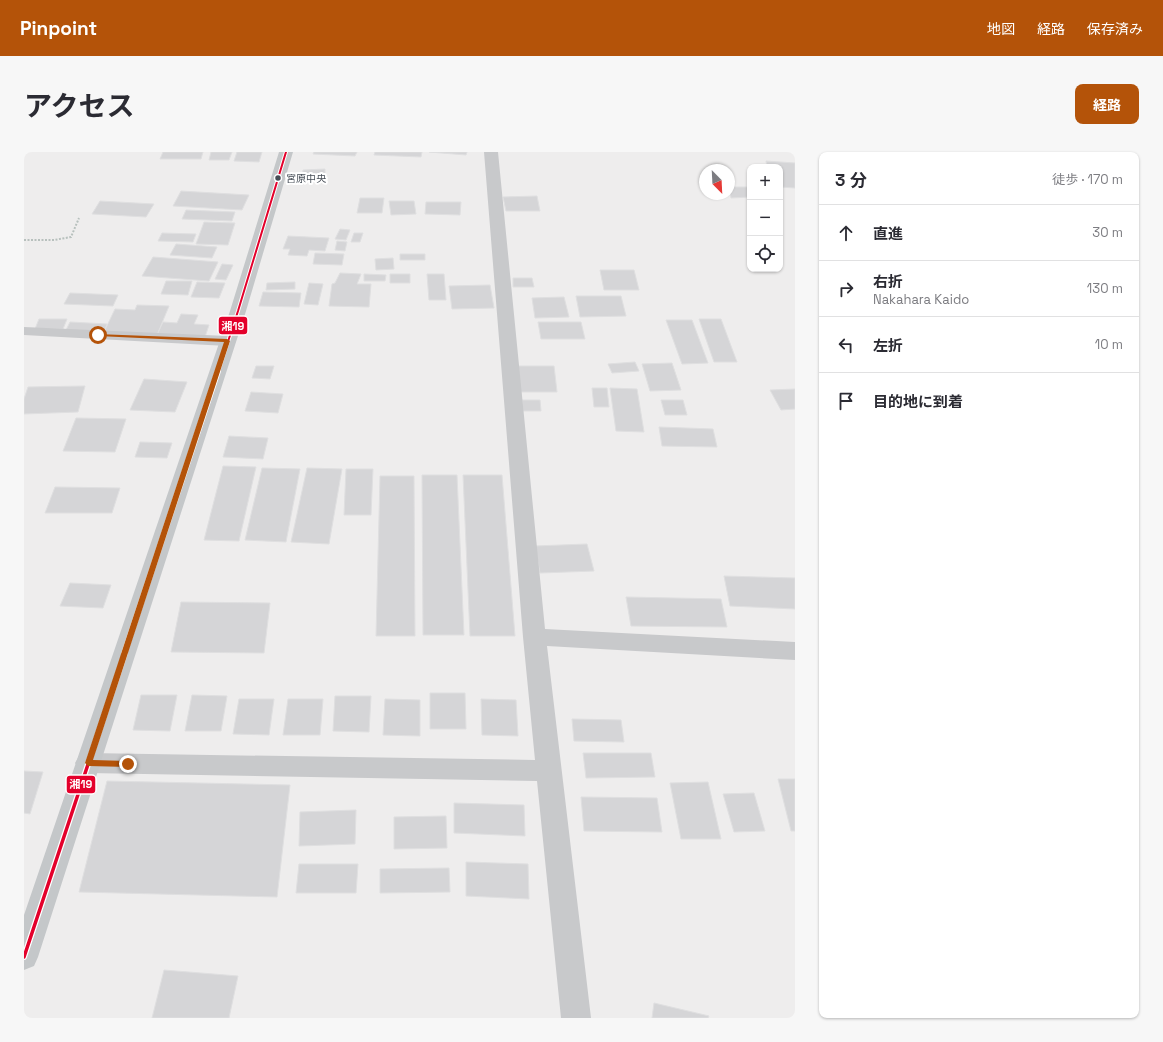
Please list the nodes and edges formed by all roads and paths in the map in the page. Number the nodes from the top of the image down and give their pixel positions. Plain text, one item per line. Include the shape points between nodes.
1 (286, 152) edge
2 (491, 152) edge
3 (79, 218) dead end
4 (24, 240) edge
5 (24, 331) edge
6 (227, 341) junction
7 (534, 637) junction
8 (795, 652) edge
9 (88, 763) junction
10 (548, 771) junction
11 (24, 957) edge
12 (576, 1018) edge

1 - 6 main road
2 - 7 street
3 - 4 path via 71,237
5 - 6 lane
6 - 9 main road
7 - 8 street
7 - 10 street
9 - 10 street
9 - 11 main road
10 - 12 street

